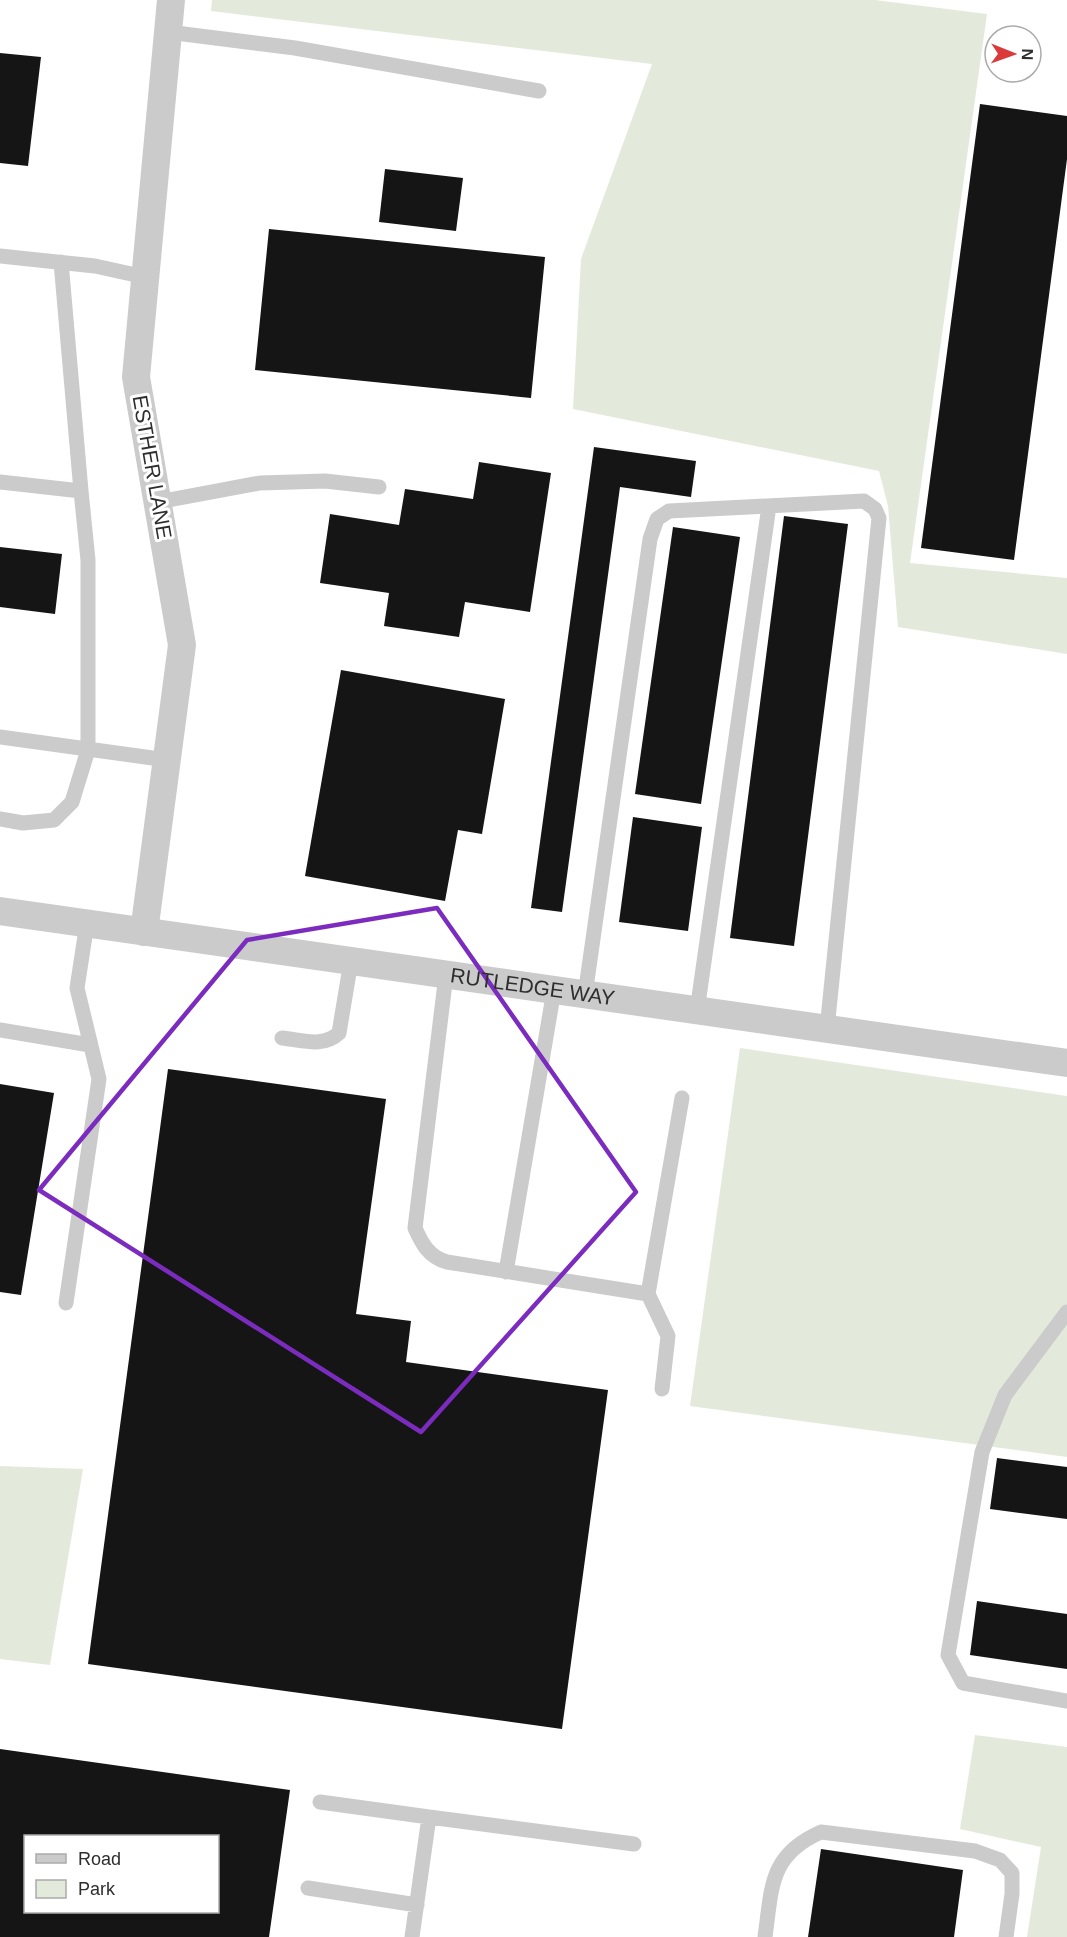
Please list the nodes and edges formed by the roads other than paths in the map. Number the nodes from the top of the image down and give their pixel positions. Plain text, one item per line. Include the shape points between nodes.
1 (171, 0) edge
2 (168, 32) junction
3 (539, 91) dead end
4 (0, 256) edge
5 (61, 262) junction
6 (145, 278) junction
7 (0, 482) edge
8 (379, 488) dead end
9 (81, 491) junction
10 (158, 502) junction
11 (769, 506) junction
12 (0, 737) edge
13 (88, 750) junction
14 (167, 760) junction
15 (0, 819) edge
16 (0, 911) edge
17 (87, 923) junction
18 (144, 932) junction
19 (351, 961) junction
20 (446, 975) junction
21 (554, 990) junction
22 (585, 995) junction
23 (697, 1011) junction
24 (827, 1029) junction
25 (0, 1030) edge
26 (282, 1038) dead end
27 (90, 1044) junction
28 (1067, 1063) edge
29 (682, 1098) dead end
30 (506, 1272) junction
31 (648, 1294) junction
32 (66, 1303) dead end
33 (1067, 1312) edge
34 (662, 1389) dead end
35 (1067, 1701) edge
36 (320, 1802) dead end
37 (429, 1817) junction
38 (634, 1844) dead end
39 (308, 1888) dead end
40 (417, 1905) junction
41 (412, 1937) edge
42 (765, 1937) edge
43 (1006, 1937) edge

1 - 2 street, ESTHER LANE
2 - 3 lane via 295,48
2 - 6 street, ESTHER LANE
4 - 5 lane
5 - 6 lane
5 - 9 lane
6 - 10 street, ESTHER LANE via 136,377
7 - 9 lane
8 - 10 lane via 325,481 260,483
9 - 13 lane via 88,560
10 - 14 street, ESTHER LANE via 182,645
11 - 22 lane via 669,510 657,519 650,539
11 - 23 lane
11 - 24 lane via 864,501 879,518
12 - 13 lane
13 - 14 lane
13 - 15 lane via 72,802 54,820 23,823
14 - 18 street, ESTHER LANE
16 - 17 street, RUTLEDGE WAY
17 - 18 street, RUTLEDGE WAY
17 - 27 lane via 77,988
18 - 19 street, RUTLEDGE WAY
19 - 20 street, RUTLEDGE WAY
19 - 26 lane via 339,1033 324,1043
20 - 21 street, RUTLEDGE WAY
20 - 30 lane via 415,1228 422,1244 435,1258
21 - 22 street, RUTLEDGE WAY
21 - 30 lane
22 - 23 street, RUTLEDGE WAY
23 - 24 street, RUTLEDGE WAY
24 - 28 street, RUTLEDGE WAY
25 - 27 lane
27 - 32 lane via 99,1079
29 - 31 lane
30 - 31 lane
31 - 34 lane via 668,1336
33 - 35 lane via 1005,1395 982,1452 948,1655 963,1683
36 - 37 lane
37 - 38 lane
37 - 40 lane
39 - 40 lane
40 - 41 lane
42 - 43 lane via 774,1876 785,1856 804,1839 821,1832 975,1851 999,1860 1012,1874

